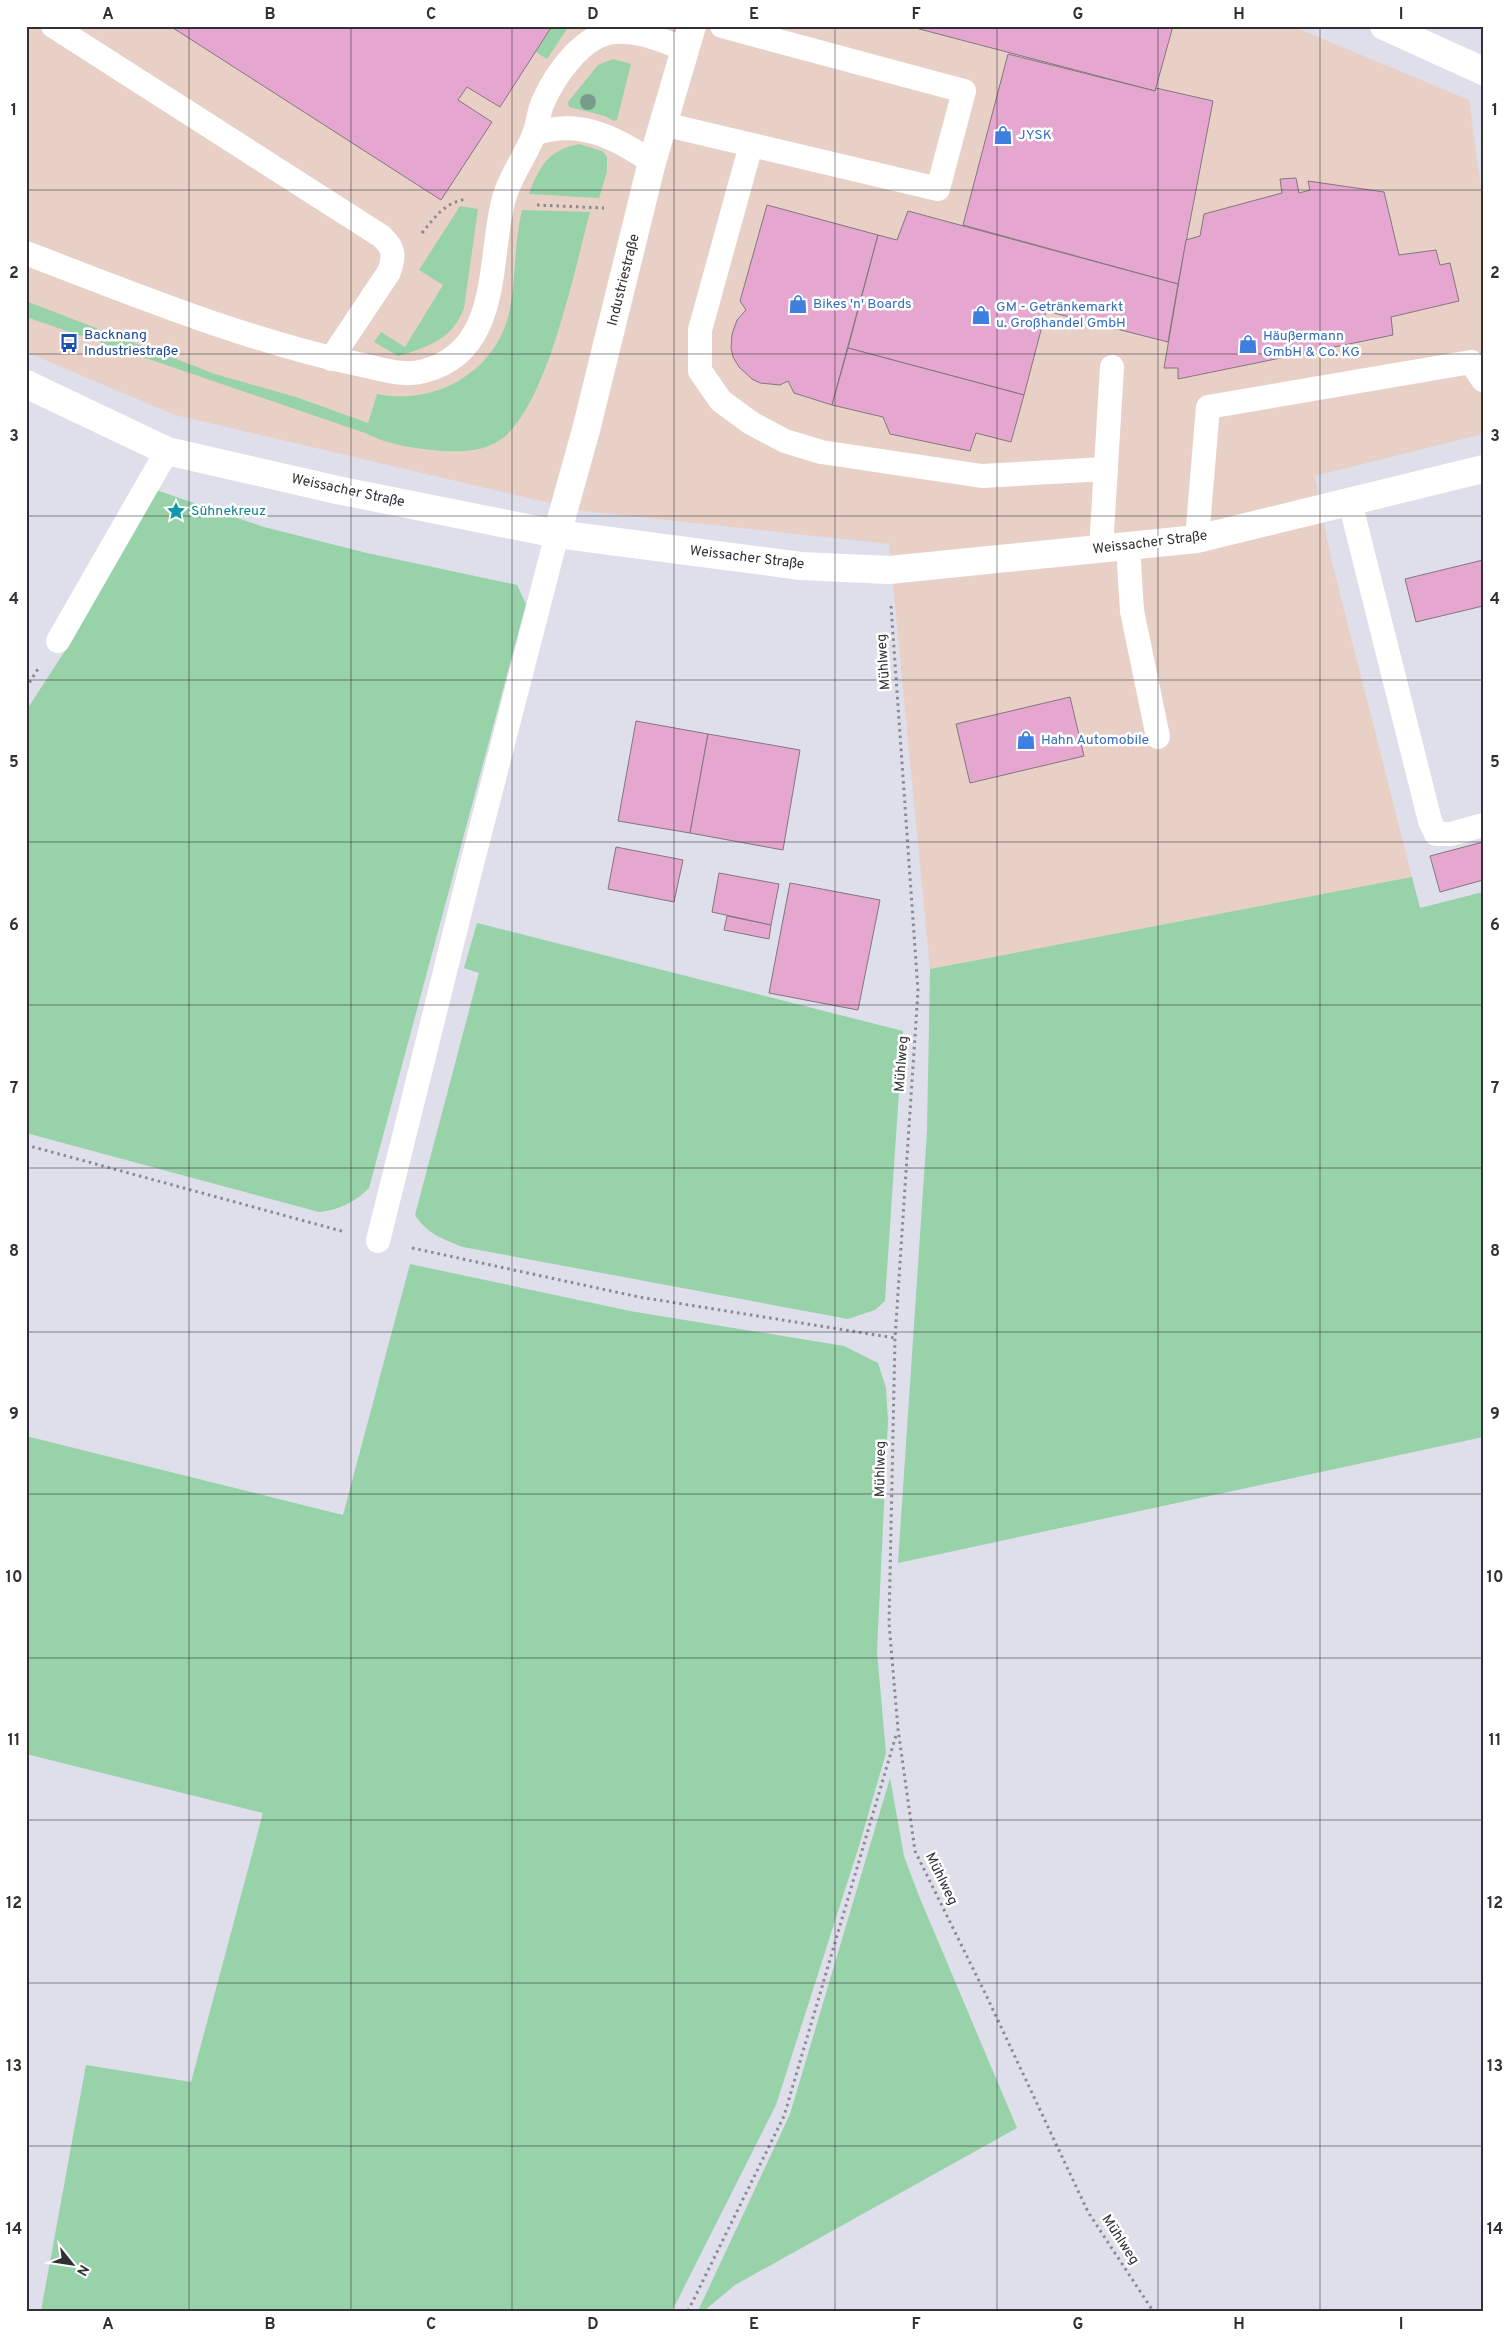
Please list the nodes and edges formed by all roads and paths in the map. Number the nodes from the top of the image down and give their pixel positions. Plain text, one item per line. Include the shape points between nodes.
1 (53, 26) edge
2 (722, 26) edge
3 (1384, 26) edge
4 (688, 38) edge
5 (1483, 71) edge
6 (663, 124) junction
7 (534, 134) junction
8 (751, 145) junction
9 (652, 162) junction
10 (26, 253) edge
11 (331, 359) junction
12 (1112, 367) dead end
13 (1483, 380) edge
14 (26, 384) edge
15 (167, 451) junction
16 (1106, 469) junction
17 (1483, 469) edge
18 (1350, 502) junction
19 (557, 534) junction
20 (1197, 539) junction
21 (1128, 546) junction
22 (1101, 549) junction
23 (889, 570) junction
24 (58, 641) dead end
25 (1158, 737) dead end
26 (1483, 825) edge
27 (26, 1145) edge
28 (378, 1241) junction
29 (895, 1338) junction
30 (898, 1729) junction
31 (688, 2311) edge
32 (1153, 2311) edge

1 - 11 lane via 391,245 394,258 389,272
2 - 8 lane via 964,91 938,190
3 - 5 street
4 - 6 street, Industriestraße
4 - 7 lane via 614,32 586,43 568,63 542,104
6 - 8 lane
6 - 9 street, Industriestraße
7 - 9 lane via 548,129 574,127 620,142
7 - 11 lane via 503,201 488,298 480,327 468,345 448,361 417,372 402,373
8 - 16 lane via 700,330 700,371 721,401 785,441 821,452 982,476
9 - 19 street, Industriestraße
10 - 11 lane via 230,328
12 - 16 lane
13 - 20 lane via 1471,362 1208,407
14 - 15 street, Weissacher Straße
15 - 19 street, Weissacher Straße via 337,490
15 - 24 lane
16 - 22 lane
17 - 18 street, Weissacher Straße
18 - 20 street, Weissacher Straße
18 - 26 lane via 1430,821 1436,834 1451,834
19 - 23 street, Weissacher Straße via 801,566
19 - 28 lane
20 - 21 street, Weissacher Straße
21 - 22 street, Weissacher Straße
21 - 25 lane via 1132,611
22 - 23 street, Weissacher Straße
23 - 29 path, Mühlweg via 918,991
27 - 28 path
28 - 29 path via 639,1297
29 - 30 path, Mühlweg via 889,1623
30 - 31 path via 784,2116
30 - 32 path, Mühlweg via 915,1851 1088,2212

